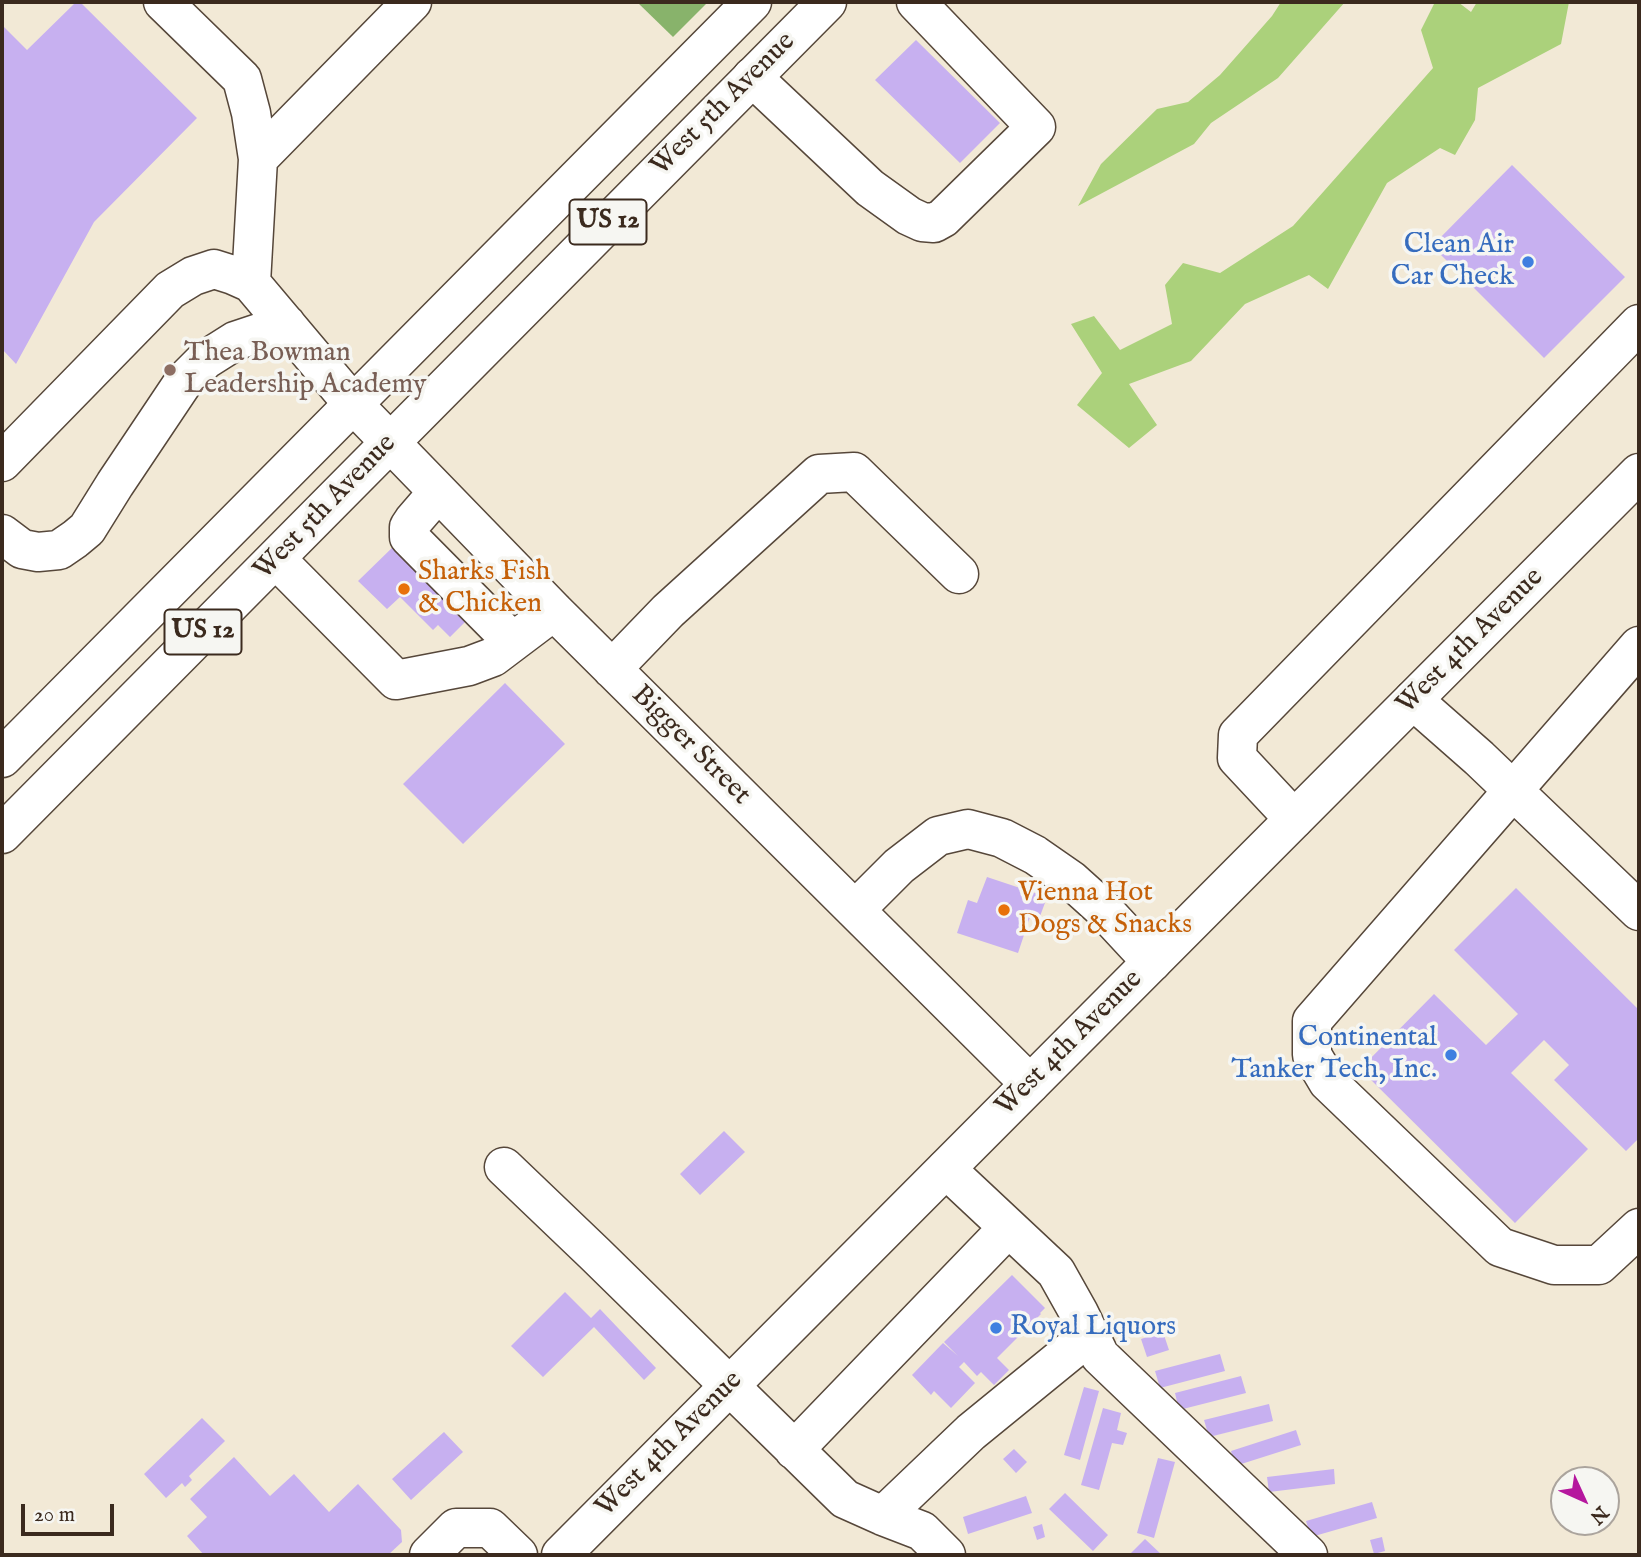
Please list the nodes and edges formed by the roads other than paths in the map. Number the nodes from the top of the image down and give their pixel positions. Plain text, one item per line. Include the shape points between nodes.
1 (163, 2) edge
2 (412, 2) edge
3 (752, 2) edge
4 (827, 2) edge
5 (916, 2) edge
6 (752, 77) junction
7 (258, 159) junction
8 (251, 284) junction
9 (286, 324) junction
10 (1639, 324) edge
11 (353, 404) junction
12 (390, 442) junction
13 (2, 462) edge
14 (1639, 473) edge
15 (439, 492) junction
16 (2, 534) edge
17 (276, 559) junction
18 (960, 574) dead end
19 (554, 611) junction
20 (513, 642) junction
21 (1639, 646) edge
22 (612, 669) junction
23 (1413, 700) junction
24 (2, 758) edge
25 (1513, 790) junction
26 (1293, 819) junction
27 (6, 822) edge
28 (855, 910) junction
29 (1639, 911) edge
30 (1152, 962) junction
31 (1030, 1084) junction
32 (504, 1167) dead end
33 (946, 1169) junction
34 (1009, 1228) junction
35 (1639, 1228) edge
36 (1090, 1335) junction
37 (729, 1387) junction
38 (794, 1450) junction
39 (883, 1516) junction
40 (429, 1555) edge
41 (518, 1555) edge
42 (561, 1555) edge
43 (946, 1555) edge
44 (1307, 1555) edge

1 - 7 main road via 242,79
2 - 7 main road
3 - 11 main road, West 5th Avenue / US 12
4 - 6 main road, West 5th Avenue / US 12
5 - 6 main road via 1036,127 934,223 909,216 870,188
6 - 12 main road, West 5th Avenue / US 12
7 - 8 main road
8 - 9 main road, Bigger Street
8 - 13 main road via 214,269 170,290
9 - 11 main road, Bigger Street
9 - 16 main road via 234,341 184,381 87,529 75,540 59,550 38,552 22,549
10 - 26 main road via 1238,735 1237,758
11 - 12 main road, Bigger Street
11 - 24 main road, West 5th Avenue / US 12
12 - 15 main road, Bigger Street
12 - 17 main road, West 5th Avenue / US 12
14 - 23 main road, West 4th Avenue
15 - 19 main road, Bigger Street
15 - 20 main road via 412,521 409,537
17 - 20 main road via 396,680 469,666 493,657
17 - 27 main road, West 5th Avenue / US 12
18 - 22 main road via 853,472 819,474 668,611
19 - 20 main road
19 - 22 main road, Bigger Street
21 - 25 main road
22 - 28 main road, Bigger Street
23 - 25 main road
23 - 26 main road, West 4th Avenue
25 - 29 main road
25 - 35 main road via 1312,1021 1312,1055 1328,1082 1500,1247 1554,1265 1599,1265
26 - 30 main road, West 4th Avenue
28 - 30 main road via 899,866 938,836 968,829 1002,838 1071,880
28 - 31 main road, Bigger Street
30 - 31 main road, West 4th Avenue
31 - 33 main road, West 4th Avenue
32 - 37 main road
33 - 34 main road
33 - 37 main road, West 4th Avenue
34 - 36 main road via 1056,1272
34 - 38 main road
36 - 39 main road via 971,1432
36 - 44 main road via 1100,1356
37 - 38 main road
37 - 42 main road, West 4th Avenue
38 - 39 main road via 845,1499
39 - 43 main road via 922,1531
40 - 41 main road via 456,1528 490,1528

